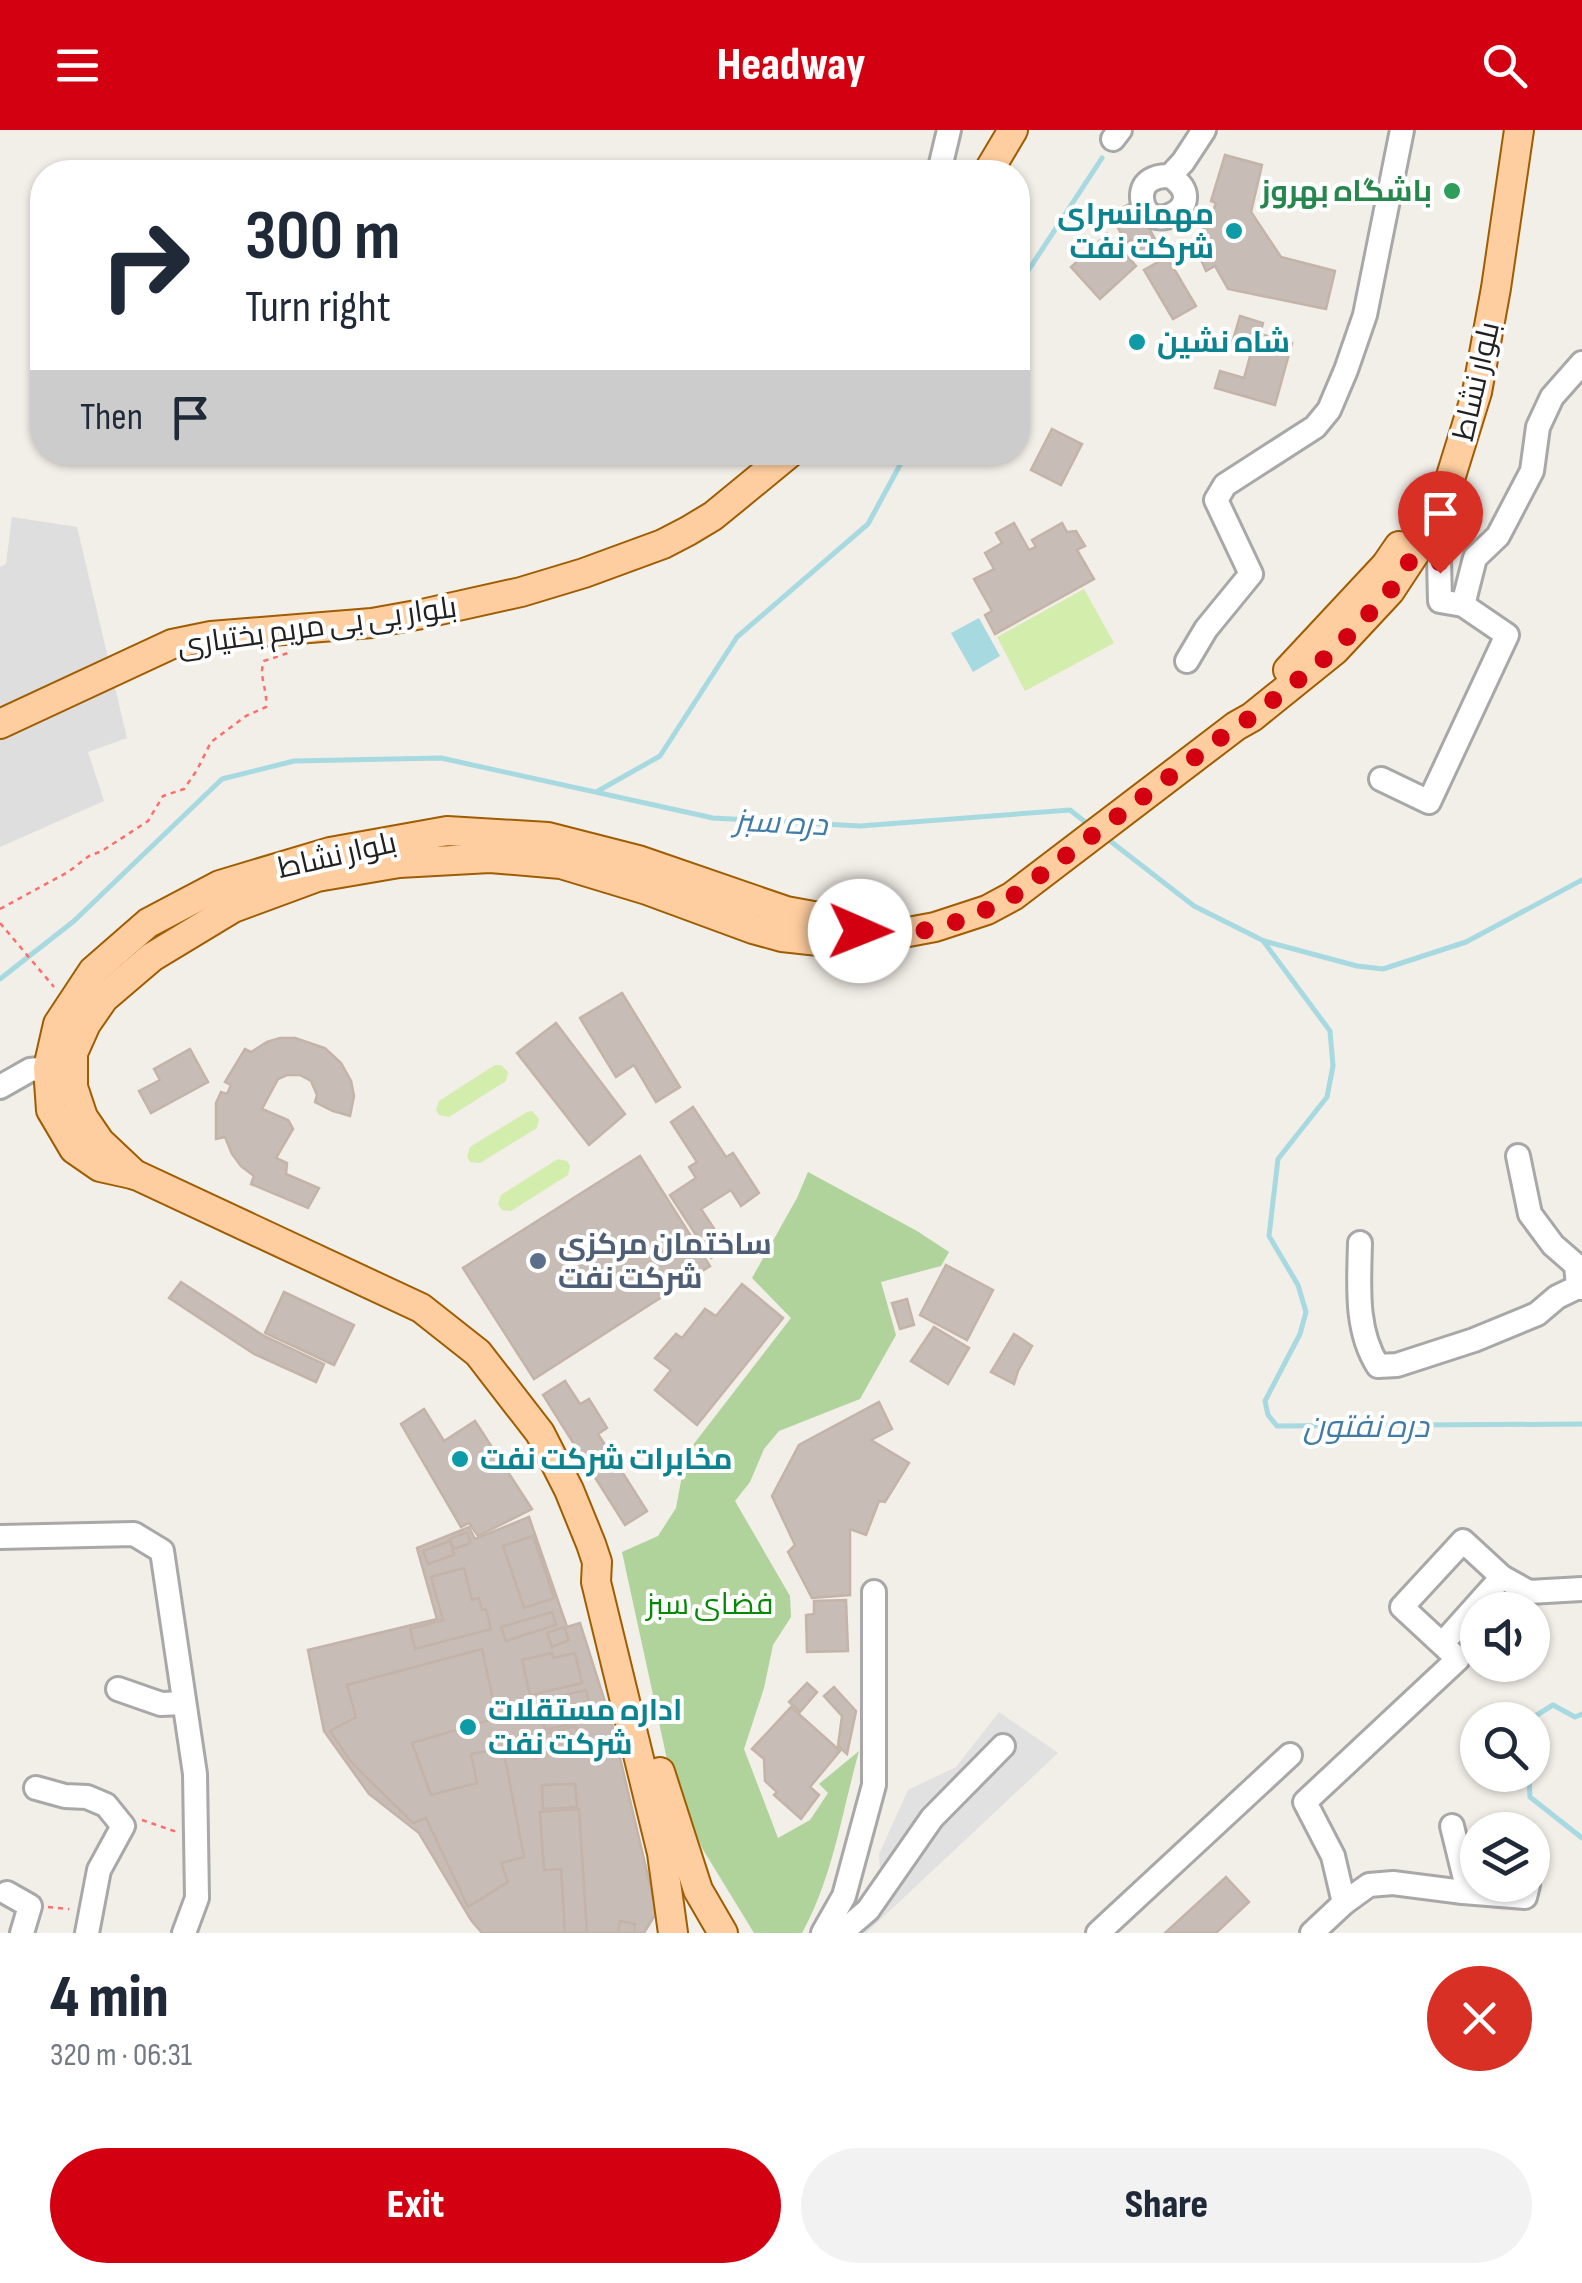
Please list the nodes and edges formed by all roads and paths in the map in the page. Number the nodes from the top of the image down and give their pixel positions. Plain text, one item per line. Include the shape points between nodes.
1 (948, 130) edge
2 (1012, 130) edge
3 (1192, 130) edge
4 (1204, 130) edge
5 (1402, 130) edge
6 (1506, 130) edge
7 (1520, 130) edge
8 (942, 160) edge
9 (995, 160) edge
10 (1582, 363) edge
11 (775, 465) edge
12 (1438, 518) junction
13 (1463, 605) junction
14 (289, 631) junction
15 (1187, 661) dead end
16 (0, 724) edge
17 (1236, 726) junction
18 (1381, 779) dead end
19 (0, 909) edge
20 (0, 923) edge
21 (860, 931) junction
22 (62, 996) dead end
23 (48, 1068) junction
24 (0, 1086) edge
25 (1518, 1156) dead end
26 (136, 1175) junction
27 (1360, 1243) dead end
28 (1580, 1287) edge
29 (0, 1537) edge
30 (597, 1562) junction
31 (1502, 1577) junction
32 (1582, 1589) edge
33 (874, 1592) dead end
34 (1442, 1644) junction
35 (118, 1689) dead end
36 (184, 1703) junction
37 (1004, 1746) dead end
38 (1290, 1754) dead end
39 (36, 1788) dead end
40 (122, 1826) junction
41 (1452, 1826) dead end
42 (196, 1835) junction
43 (1460, 1861) edge
44 (1460, 1892) edge
45 (7, 1893) dead end
46 (1344, 1903) junction
47 (30, 1906) junction
48 (89, 1922) edge
49 (1102, 1932) edge
50 (22, 1933) edge
51 (184, 1933) edge
52 (673, 1933) edge
53 (723, 1933) edge
54 (823, 1933) edge
55 (841, 1933) edge
56 (1312, 1933) edge

1 - 8 street
2 - 9 main road
3 - 4 street via 1173,173
5 - 15 street via 1365,315 1330,410 1315,427 1225,485 1216,500 1251,574
6 - 17 main road, بلوار نشاط via 1475,343 1433,491 1386,565
7 - 12 main road, بلوار نشاط via 1477,392
10 - 13 street via 1552,397 1538,426 1532,472 1498,536 1475,558
11 - 14 main road, بلوار بی بی مریم بختیاری via 700,524 624,559 478,603
12 - 13 street via 1440,600
12 - 17 main road, بلوار نشاط via 1390,591 1335,650
13 - 18 street via 1507,636 1428,802
14 - 16 main road, بلوار بی بی مریم بختیاری via 172,644
14 - 19 path via 291,654 264,661 261,670 266,707 211,742 184,788 163,796 148,821
17 - 21 main road, بلوار نشاط via 1013,896 934,927
20 - 22 path
21 - 23 main road, بلوار نشاط via 548,838 446,831 330,852 220,885 148,923 93,971 71,1002 58,1024
21 - 26 main road, بلوار نشاط via 828,942 782,938 561,864 490,858 317,877 233,908 152,957 104,998 86,1024 73,1054 83,1117
23 - 24 street
23 - 26 main road, بلوار نشاط via 51,1110 74,1148 100,1167
25 - 28 street via 1530,1214 1576,1265
26 - 30 main road, بلوار نشاط via 421,1308 478,1352 540,1433
27 - 28 street via 1360,1315 1367,1350 1378,1366 1474,1340
29 - 36 street via 134,1534 162,1551
30 - 52 main road, بلوار نشاط via 596,1582 662,1852
30 - 53 main road, بلوار نشاط via 618,1607 698,1890
31 - 32 street via 1529,1592
31 - 34 street
31 - 34 street via 1463,1541 1402,1608
33 - 54 street via 874,1785 844,1896
34 - 46 street via 1458,1659 1305,1802 1333,1856
35 - 36 street via 162,1704
36 - 42 street
37 - 55 street via 932,1818 868,1910
38 - 49 street
39 - 40 street via 106,1805
40 - 42 path via 136,1818
40 - 48 street via 98,1870
41 - 43 street
42 - 51 street via 197,1898
44 - 46 street via 1370,1885
45 - 47 street
46 - 56 street
47 - 48 path
47 - 50 street

